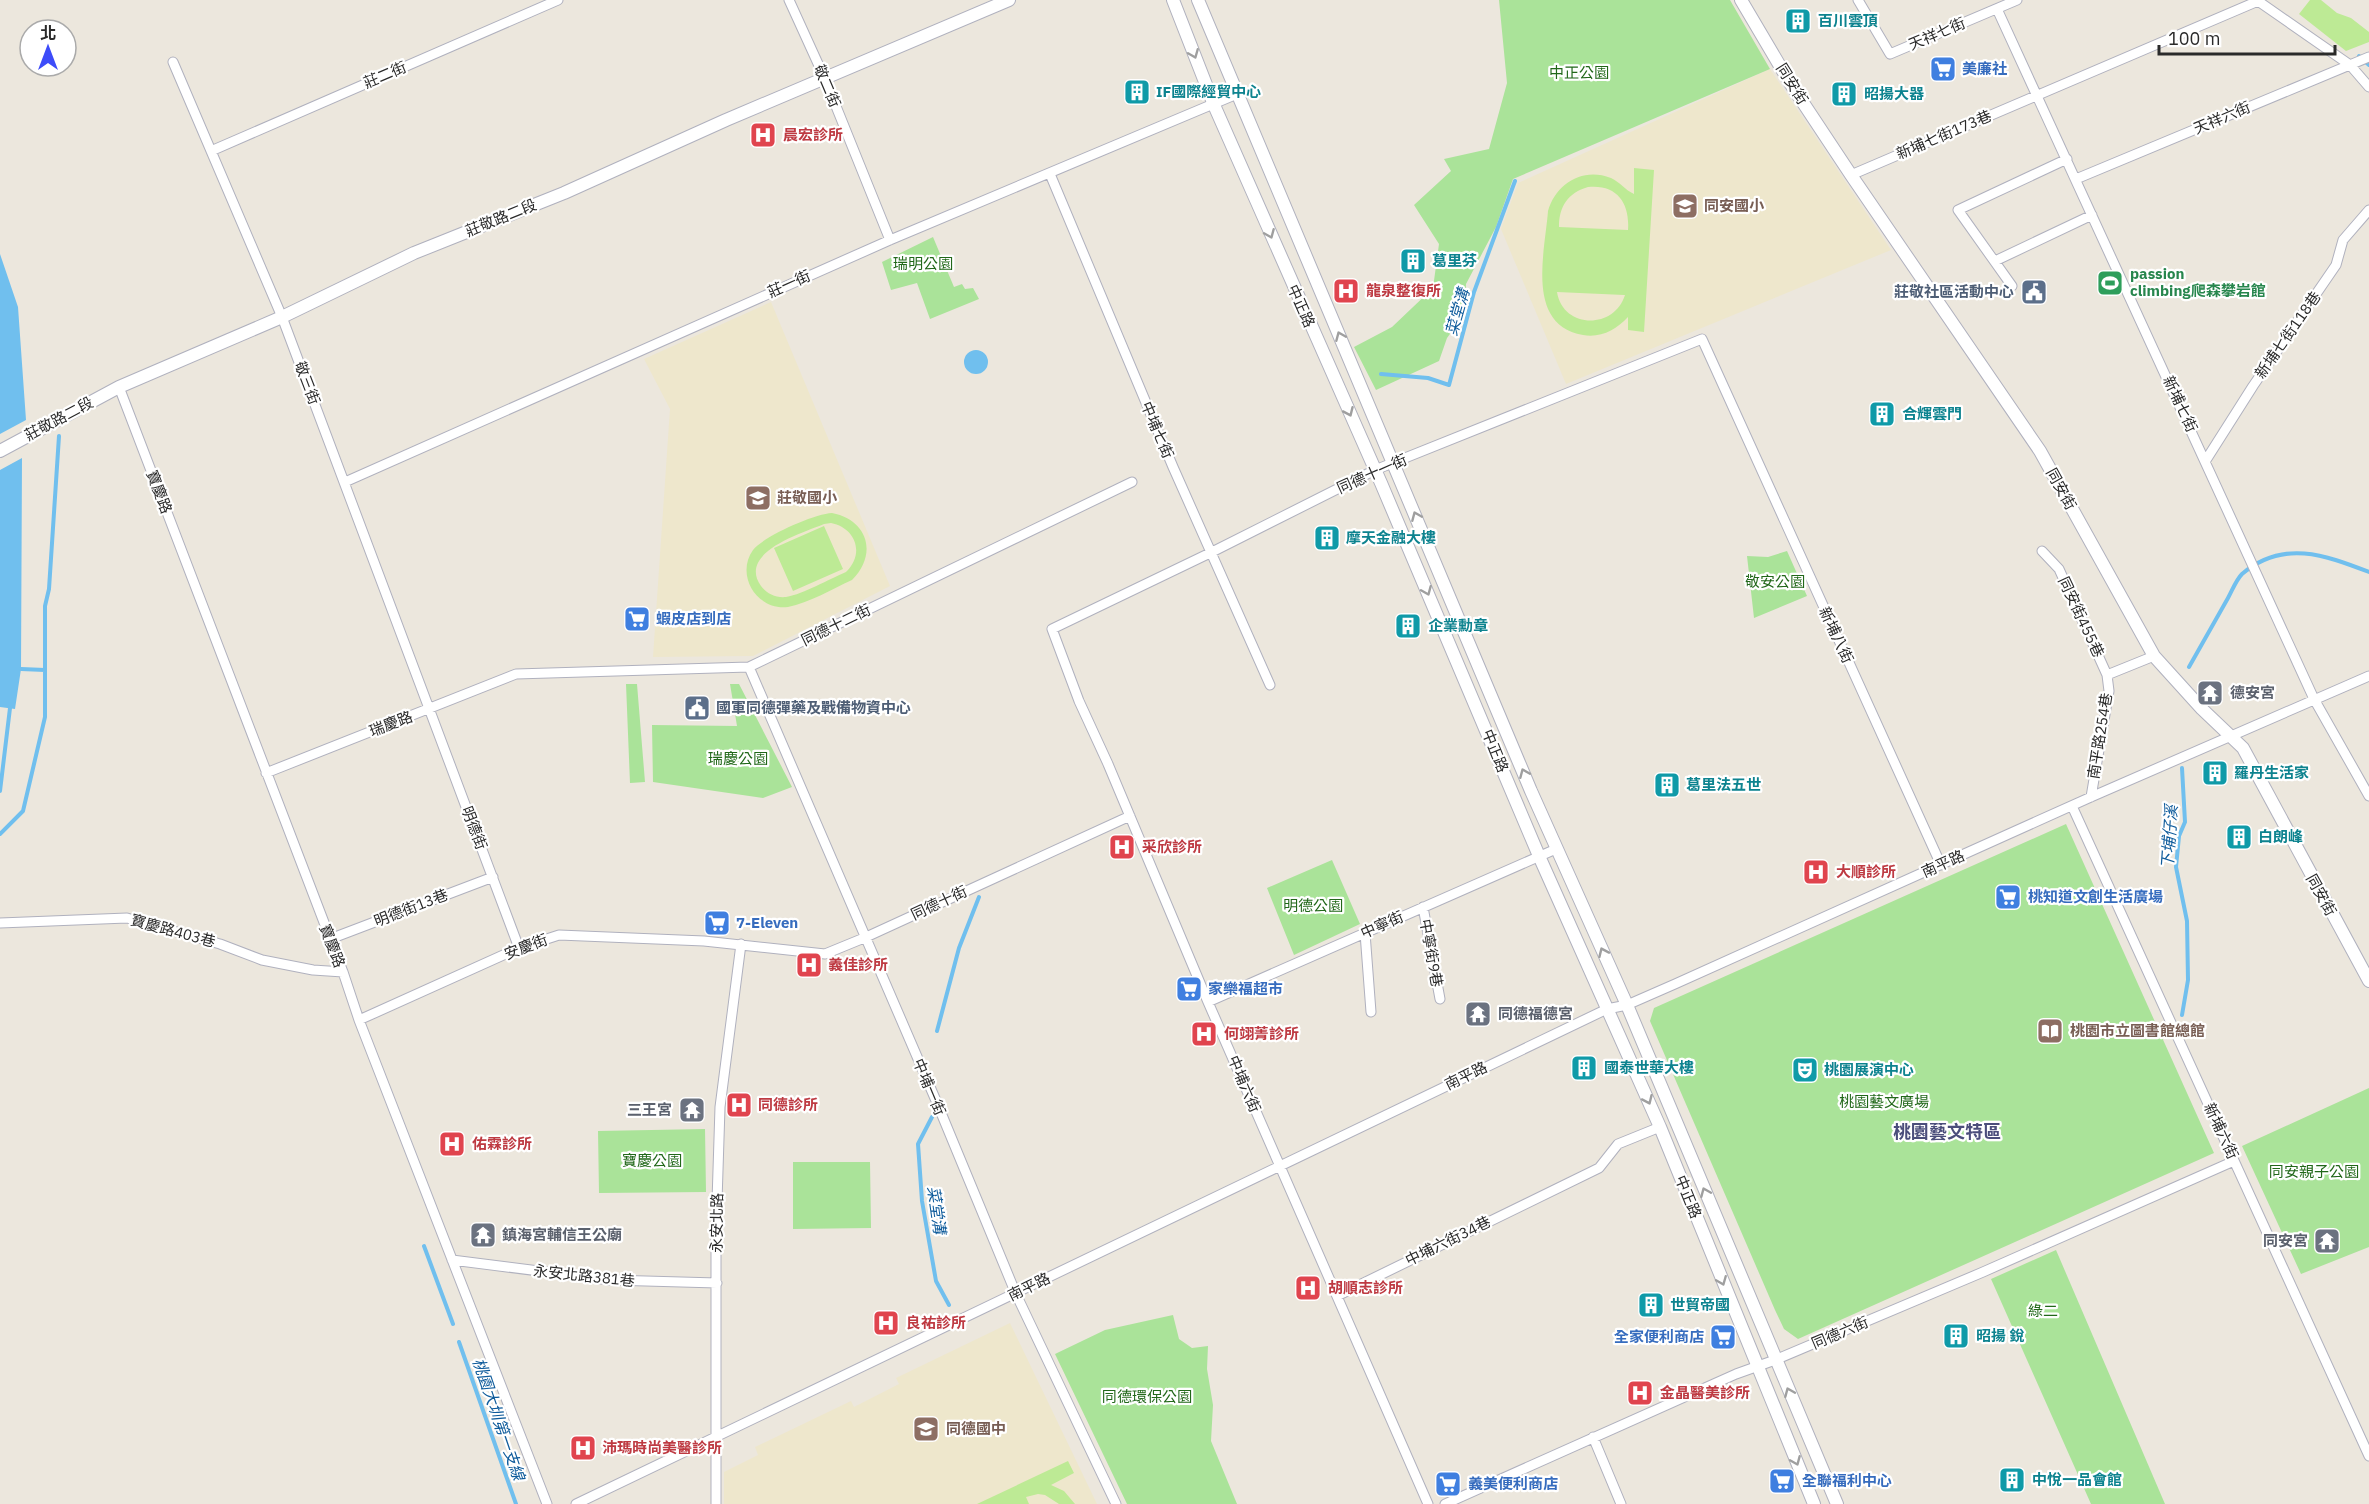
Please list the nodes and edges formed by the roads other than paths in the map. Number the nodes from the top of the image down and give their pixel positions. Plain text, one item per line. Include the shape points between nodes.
1 (558, 0) edge
2 (789, 0) edge
3 (1010, 0) edge
4 (1173, 0) edge
5 (1198, 0) edge
6 (1741, 0) edge
7 (1858, 0) edge
8 (2017, 0) edge
9 (1997, 9) junction
10 (2369, 57) edge
11 (173, 62) dead end
12 (2353, 64) junction
13 (825, 79) junction
14 (2369, 87) edge
15 (1237, 94) junction
16 (2037, 95) junction
17 (1214, 105) junction
18 (211, 151) junction
19 (2067, 159) junction
20 (1050, 174) junction
21 (1851, 175) junction
22 (2076, 180) junction
23 (2369, 210) edge
24 (2092, 215) junction
25 (890, 240) junction
26 (1995, 261) junction
27 (2012, 286) dead end
28 (282, 317) junction
29 (1702, 339) joint
30 (118, 387) junction
31 (0, 451) edge
32 (2206, 460) junction
33 (1394, 464) junction
34 (1375, 470) junction
35 (345, 482) junction
36 (1132, 482) dead end
37 (2042, 551) dead end
38 (1210, 553) junction
39 (1052, 629) joint
40 (2154, 656) junction
41 (749, 667) junction
42 (516, 674) joint
43 (2107, 675) junction
44 (2369, 676) edge
45 (1270, 685) dead end
46 (2314, 699) junction
47 (429, 709) junction
48 (2232, 736) junction
49 (266, 773) junction
50 (2369, 796) edge
51 (2091, 797) junction
52 (2072, 806) junction
53 (1130, 816) junction
54 (1556, 849) junction
55 (1539, 856) junction
56 (1941, 865) junction
57 (493, 877) junction
58 (1423, 907) junction
59 (0, 923) edge
60 (1365, 933) junction
61 (864, 938) junction
62 (330, 939) junction
63 (741, 944) junction
64 (519, 948) junction
65 (343, 972) junction
66 (2369, 981) edge
67 (1440, 999) dead end
68 (1209, 1002) junction
69 (1627, 1005) junction
70 (1607, 1008) junction
71 (1371, 1012) dead end
72 (359, 1020) junction
73 (1660, 1127) junction
74 (2234, 1161) junction
75 (1280, 1167) junction
76 (452, 1260) junction
77 (717, 1283) junction
78 (1016, 1294) junction
79 (1337, 1296) junction
80 (1775, 1360) junction
81 (1756, 1366) junction
82 (1593, 1437) junction
83 (715, 1439) junction
84 (2369, 1456) edge
85 (547, 1504) edge
86 (576, 1504) edge
87 (716, 1504) edge
88 (1116, 1504) edge
89 (1428, 1504) edge
90 (1445, 1504) edge
91 (1621, 1504) edge
92 (1814, 1504) edge
93 (1837, 1504) edge

1 - 18 street, 莊二街
2 - 13 street, 敬二街
3 - 13 street, 莊敬路二段
4 -> 17 street, 中正路
5 - 15 street, 中正路
6 - 21 street, 同安街
7 - 9 street, 天祥七街 via 1890,54
8 - 9 street, 天祥七街
9 - 16 street, 新埔七街
10 - 12 street, 天祥六街
11 - 18 street, 敬三街
12 - 14 street
12 - 16 street, 新埔七街173巷 via 2258,1
12 - 22 street, 天祥六街
13 - 25 street, 敬二街
13 - 28 street, 莊敬路二段 via 414,254
15 - 17 street, 莊一街
33 -> 15 street, 中正路
16 - 19 street, 新埔七街
16 - 21 street, 新埔七街173巷
17 - 20 street, 莊一街
17 -> 34 street, 中正路
18 - 28 street, 敬三街
19 - 22 street, 新埔七街
19 - 26 street via 1958,210
20 - 25 street, 莊一街
20 - 38 street, 中埔七街
21 - 40 street, 同安街 via 2040,451
22 - 24 street, 新埔七街
23 - 32 street, 新埔七街118巷 via 2343,240 2336,265
24 - 26 street
24 - 32 street, 新埔七街
25 - 35 street, 莊一街
26 - 27 street
28 - 30 street, 莊敬路二段
28 - 35 street, 敬三街
29 - 33 street, 同德十一街
29 - 56 street, 新埔八街
30 - 31 street, 莊敬路二段
30 - 49 street, 寶慶路
32 - 46 street, 新埔七街
33 - 34 street, 同德十一街
54 -> 33 street, 中正路
34 - 38 street, 同德十一街
34 -> 55 street, 中正路
35 - 47 street, 敬三街
36 - 41 street, 同德十二街
37 - 43 street, 同安街455巷 via 2059,568
38 - 39 street, 同德十一街
38 - 45 street, 中埔七街
39 - 53 street, 中埔六街
40 - 43 street, 同安街455巷
40 - 48 street, 同安街
41 - 42 street, 同德十二街
41 - 61 street, 中埔一街
42 - 47 street, 瑞慶路
43 - 51 street, 南平路254巷 via 2109,691
44 - 46 street, 南平路
46 - 48 street, 南平路
46 - 50 street, 新埔七街
47 - 49 street, 瑞慶路
47 - 57 street, 明德街
48 - 51 street, 南平路
48 - 66 street, 同安街 via 2257,771
49 - 62 street, 寶慶路
51 - 52 street, 南平路
52 - 56 street, 南平路
52 - 74 street, 新埔六街
53 - 61 street, 同德十街
53 - 68 street, 中埔六街
54 - 55 street, 中寧街
69 -> 54 street, 中正路
55 - 58 street, 中寧街
55 - 70 street, 中正路
56 - 69 street, 南平路
57 - 62 street, 明德街13巷
57 - 64 street, 明德街
58 - 60 street, 中寧街
58 - 67 street, 中寧街9巷
59 - 65 street, 寶慶路403巷 via 127,918 262,960
60 - 68 street, 中寧街
60 - 71 street
61 - 63 street, 同德十街 via 825,954
61 - 78 street, 中埔一街
62 - 65 street, 寶慶路
63 - 64 street, 安慶街 via 559,935
63 - 77 street, 永安北路 via 720,1107
64 - 72 street, 安慶街
65 - 72 street, 寶慶路
68 - 75 street, 中埔六街
69 - 70 street, 南平路
80 -> 69 street, 中正路
70 -> 73 street, 中正路
70 - 75 street, 南平路
72 - 76 street, 寶慶路
73 - 79 street, 中埔六街34巷 via 1618,1143 1599,1168
73 -> 81 street, 中正路
74 - 80 street, 同德六街
74 - 84 street, 新埔六街
75 - 78 street, 南平路
75 - 79 street, 中埔六街
76 - 77 street, 永安北路381巷 via 610,1280
76 - 85 street, 寶慶路
77 - 83 street, 永安北路
78 - 83 street, 南平路
78 - 88 street, 中埔一街
79 - 89 street, 中埔六街
80 - 81 street, 同德六街
93 -> 80 street, 中正路
81 - 82 street, 同德六街
81 -> 92 street, 中正路
82 - 90 street, 同德六街
82 - 91 street
83 - 86 street, 南平路
83 - 87 street, 永安北路

